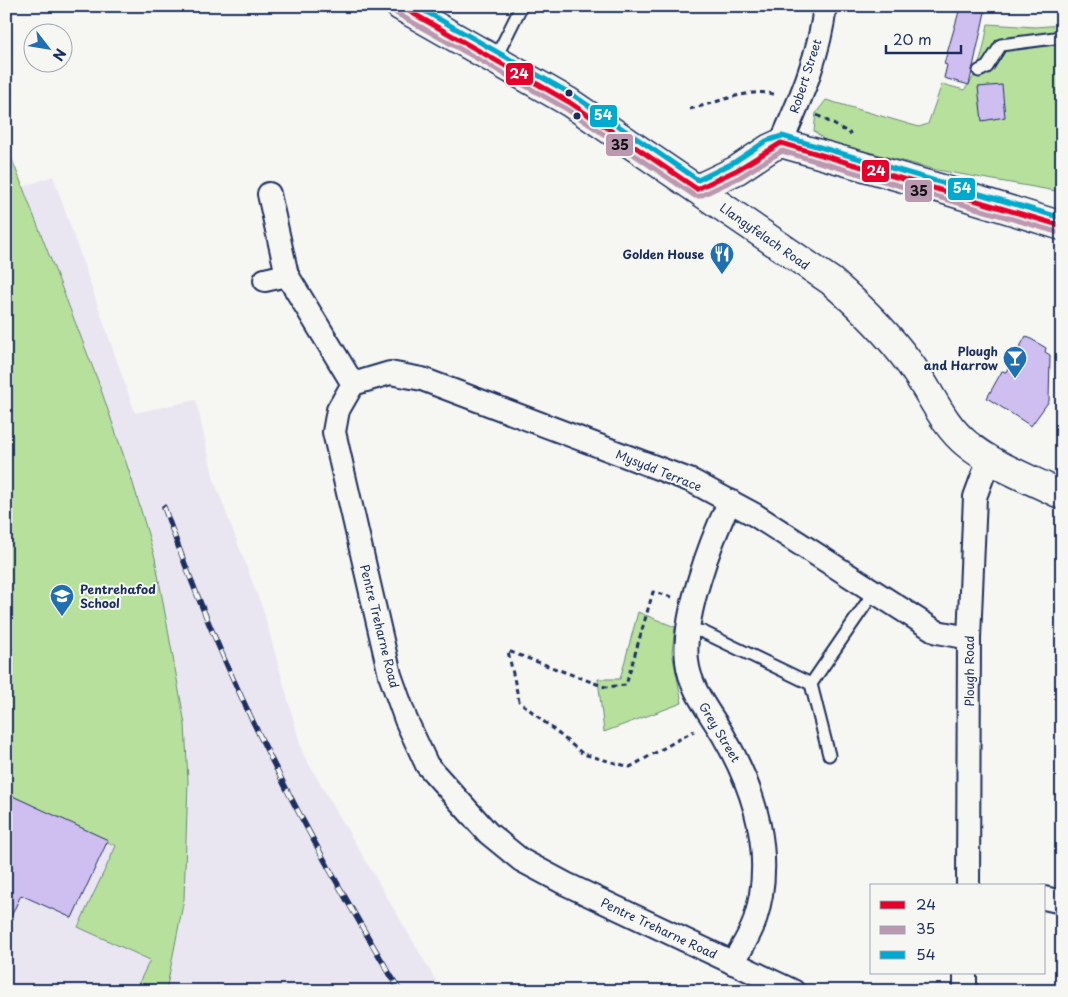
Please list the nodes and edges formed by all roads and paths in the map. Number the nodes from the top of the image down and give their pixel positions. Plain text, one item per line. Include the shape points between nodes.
1 (400, 6) edge
2 (824, 6) edge
3 (520, 8) dead end
4 (1062, 37) edge
5 (495, 60) junction
6 (979, 71) dead end
7 (798, 104) junction
8 (690, 109) dead end
9 (781, 143) junction
10 (697, 189) junction
11 (269, 194) dead end
12 (1062, 226) edge
13 (287, 275) junction
14 (265, 280) dead end
15 (354, 384) junction
16 (989, 459) junction
17 (1062, 495) edge
18 (730, 501) junction
19 (874, 592) junction
20 (694, 604) junction
21 (689, 629) junction
22 (969, 638) junction
23 (811, 684) junction
24 (714, 720) junction
25 (829, 755) dead end
26 (975, 884) edge
27 (1046, 898) edge
28 (1062, 902) edge
29 (733, 963) junction
30 (965, 974) edge
31 (793, 991) edge
32 (965, 991) edge

1 - 5 main road, Llangyfelach Road
2 - 7 street, Robert Street via 815,51
3 - 5 lane
4 - 6 lane via 1001,46 987,66
5 - 10 main road, Llangyfelach Road via 569,102
7 - 8 path via 767,91
7 - 9 street, Robert Street
9 - 10 main road via 737,170
9 - 12 main road
10 - 16 main road, Llangyfelach Road via 831,281 865,310 911,365 949,426
11 - 13 street
13 - 14 street
13 - 15 street
15 - 18 street, Mysydd Terrace via 390,373 422,379 692,481
15 - 29 street, Pentre Treharne Road via 338,410 334,432 390,675 427,765 488,834 521,860
16 - 17 main road, Llangyfelach Road
16 - 22 street, Plough Road via 975,496
18 - 19 street, Mysydd Terrace
18 - 20 street, Grey Street
19 - 22 street, Mysydd Terrace via 937,632
19 - 23 lane
20 - 21 street, Grey Street
20 - 24 path via 654,592 626,685 605,687 508,651 519,701 584,754 630,767
21 - 23 lane via 703,632
21 - 24 street, Grey Street via 687,659 691,680
22 - 26 street, Plough Road
23 - 25 lane
24 - 29 street, Grey Street via 745,776 763,839 758,905 753,923
27 - 28 street
29 - 31 street, Pentre Treharne Road
30 - 32 street

